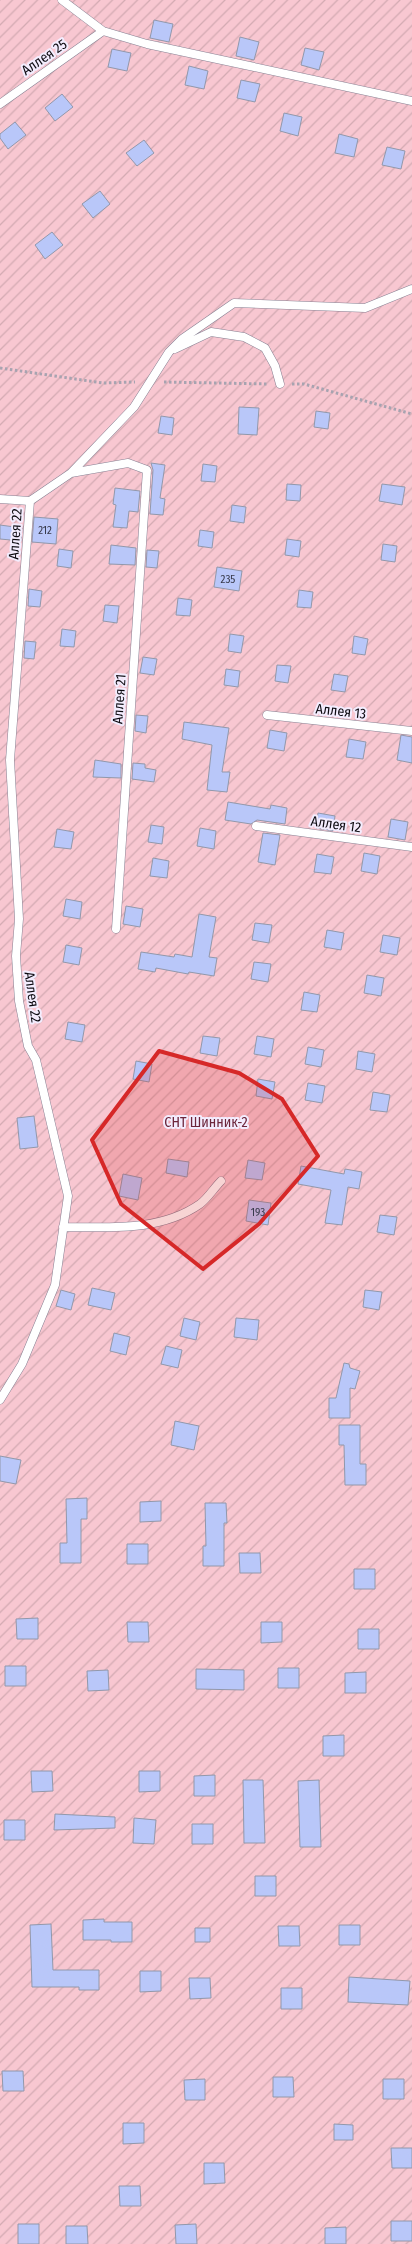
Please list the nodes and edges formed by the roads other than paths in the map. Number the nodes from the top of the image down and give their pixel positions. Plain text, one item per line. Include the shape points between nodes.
1 (62, 0) edge
2 (103, 31) junction
3 (412, 101) edge
4 (0, 104) edge
5 (412, 289) edge
6 (169, 352) junction
7 (280, 384) road end
8 (71, 473) junction
9 (0, 499) edge
10 (30, 501) junction
11 (267, 715) dead end
12 (412, 731) edge
13 (256, 826) dead end
14 (412, 847) edge
15 (116, 929) dead end
16 (221, 1181) dead end
17 (63, 1227) junction
18 (0, 1400) edge

1 - 2 lane
2 - 3 lane via 147,44
2 - 4 lane, Аллея 25
5 - 6 lane via 366,308 234,303 182,339
6 - 7 lane via 211,332 244,337 265,348
6 - 8 lane via 134,407
8 - 10 lane
8 - 15 lane, Аллея 21 via 128,463 146,470
9 - 10 lane
10 - 17 lane, Аллея 22 via 10,760 20,919 16,956 19,1001 28,1046 36,1060 68,1196
11 - 12 lane, Аллея 13
13 - 14 lane, Аллея 12
16 - 17 lane via 201,1204 168,1221 126,1227
17 - 18 lane, Аллея 22 via 55,1285 22,1364

